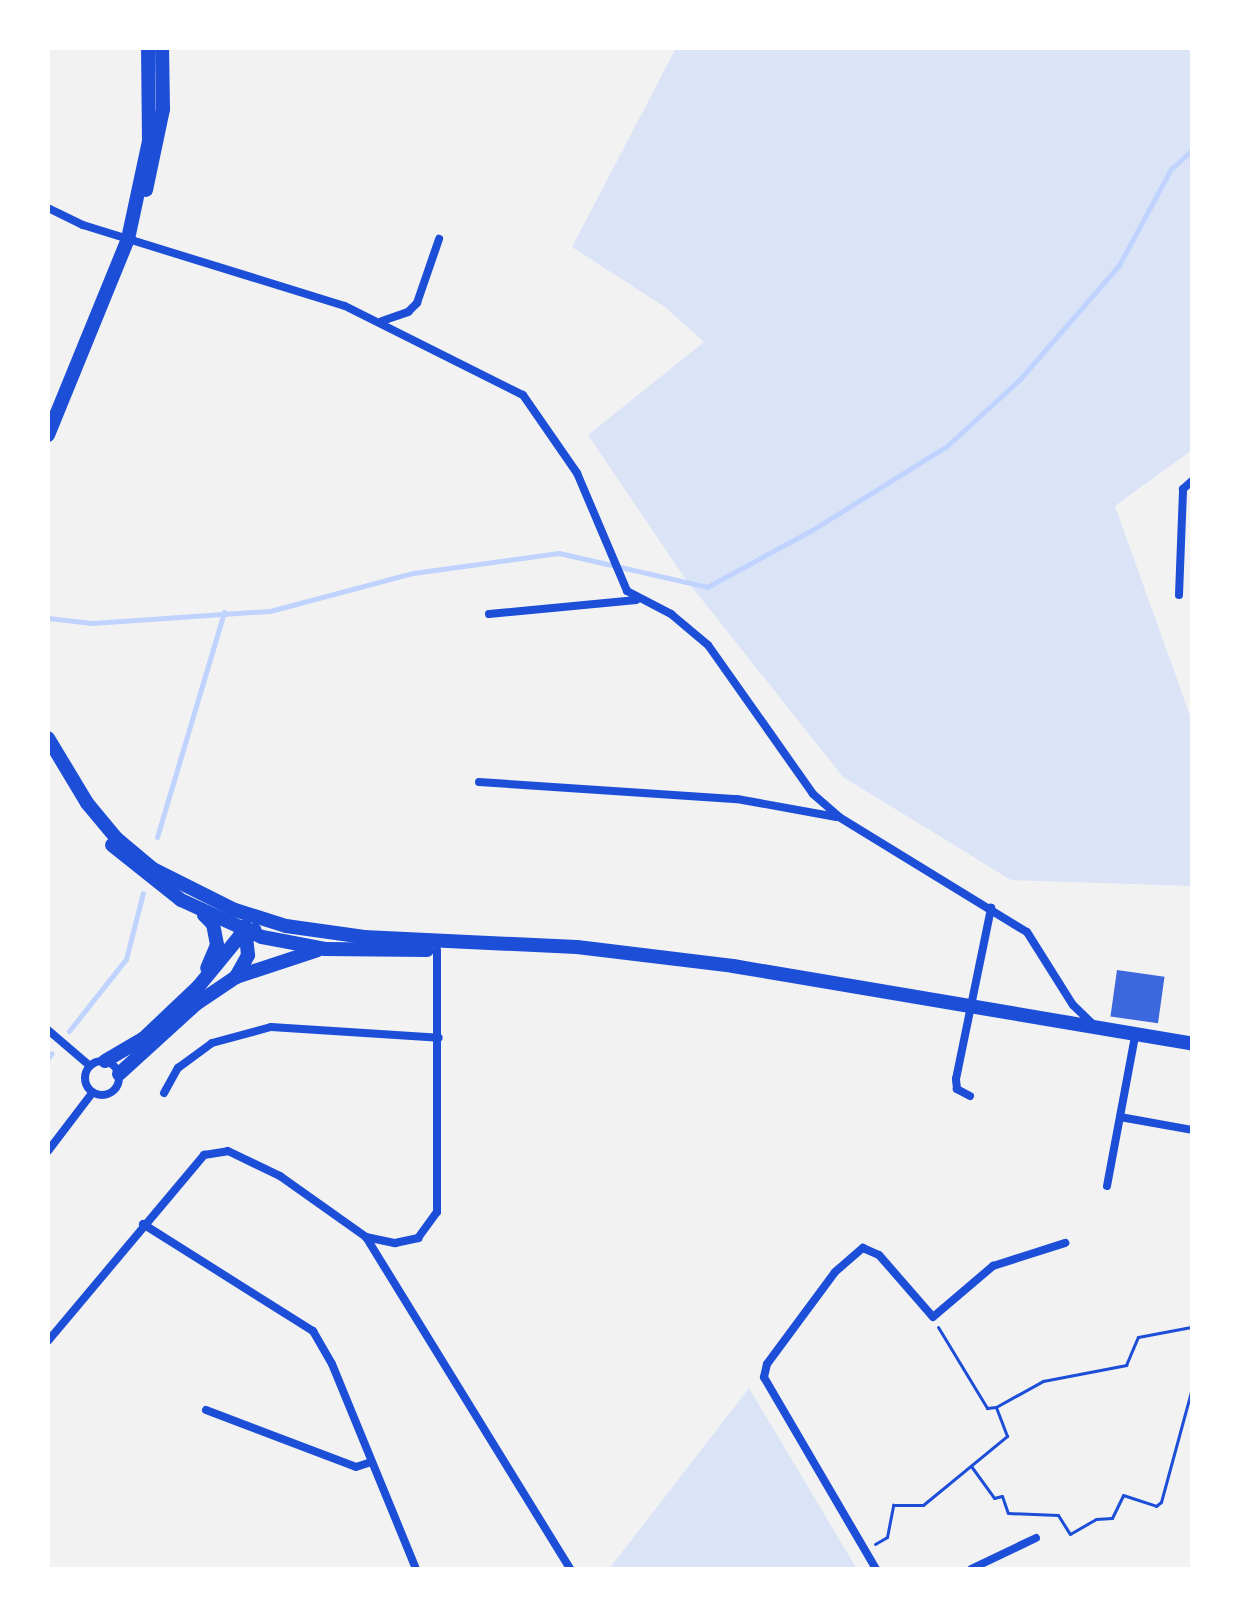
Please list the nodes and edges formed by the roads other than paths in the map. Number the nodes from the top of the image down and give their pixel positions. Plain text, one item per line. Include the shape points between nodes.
1 (148, 48) edge
2 (162, 48) edge
3 (48, 208) edge
4 (128, 239) junction
5 (439, 239) dead end
6 (382, 321) junction
7 (48, 435) edge
8 (1192, 481) edge
9 (1179, 595) dead end
10 (636, 600) junction
11 (489, 614) dead end
12 (48, 738) edge
13 (48, 759) edge
14 (479, 782) dead end
15 (839, 817) junction
16 (198, 908) junction
17 (991, 908) junction
18 (235, 910) junction
19 (246, 931) junction
20 (337, 933) junction
21 (325, 949) junction
22 (437, 950) junction
23 (623, 954) junction
24 (236, 977) junction
25 (198, 987) junction
26 (971, 1008) junction
27 (48, 1030) edge
28 (1101, 1031) junction
29 (1135, 1037) junction
30 (439, 1038) junction
31 (1192, 1044) edge
32 (105, 1061) junction
33 (90, 1066) junction
34 (119, 1074) junction
35 (93, 1092) junction
36 (164, 1093) dead end
37 (970, 1096) dead end
38 (1120, 1117) junction
39 (1192, 1130) edge
40 (48, 1151) edge
41 (1107, 1186) dead end
42 (143, 1224) junction
43 (366, 1237) junction
44 (1065, 1243) dead end
45 (48, 1341) edge
46 (206, 1410) dead end
47 (371, 1462) junction
48 (1036, 1538) dead end
49 (416, 1569) edge
50 (570, 1569) edge
51 (876, 1569) edge
52 (971, 1569) edge

1 - 4 highway via 149,141
2 - 4 highway via 163,109 153,172
3 - 4 street
4 - 6 street
4 - 7 highway
5 - 6 street via 417,303
6 - 10 street via 523,395 577,473 610,558
8 - 9 street via 1183,489
10 - 11 street
10 - 15 street via 671,614 708,645 813,794
12 - 18 highway via 63,770 117,839 153,869
13 - 16 highway via 80,811 128,862
14 - 15 street via 737,799
15 - 17 street
16 - 19 highway
16 - 25 highway via 213,924 217,945
17 - 26 street
17 - 28 street via 1038,944 1073,1005
18 - 19 highway
18 - 20 highway via 286,926
19 - 20 highway via 315,939
19 - 21 highway
19 - 24 highway via 248,955
19 - 25 highway
20 - 23 highway
21 - 22 highway
21 - 24 highway
22 - 23 highway
22 - 30 street
23 - 26 highway via 766,971
24 - 34 highway via 196,1004
25 - 32 highway via 144,1038
26 - 28 highway
26 - 37 street via 956,1079 957,1089
27 - 33 street
28 - 29 highway
29 - 31 highway
29 - 38 street
30 - 36 street via 271,1027 212,1043 178,1068
30 - 43 street via 437,1212 418,1238 395,1243
32 - 33 street
32 - 34 street
33 - 35 street via 86,1083
34 - 35 street via 114,1090
35 - 40 street
38 - 39 street
38 - 41 street
42 - 43 street via 204,1155 228,1151 280,1176
42 - 45 street
42 - 47 street via 313,1331 332,1364
43 - 50 street
44 - 51 street via 993,1266 933,1317 879,1255 863,1248 835,1272 767,1364 764,1377
46 - 47 street via 356,1467
47 - 49 street
48 - 52 street

